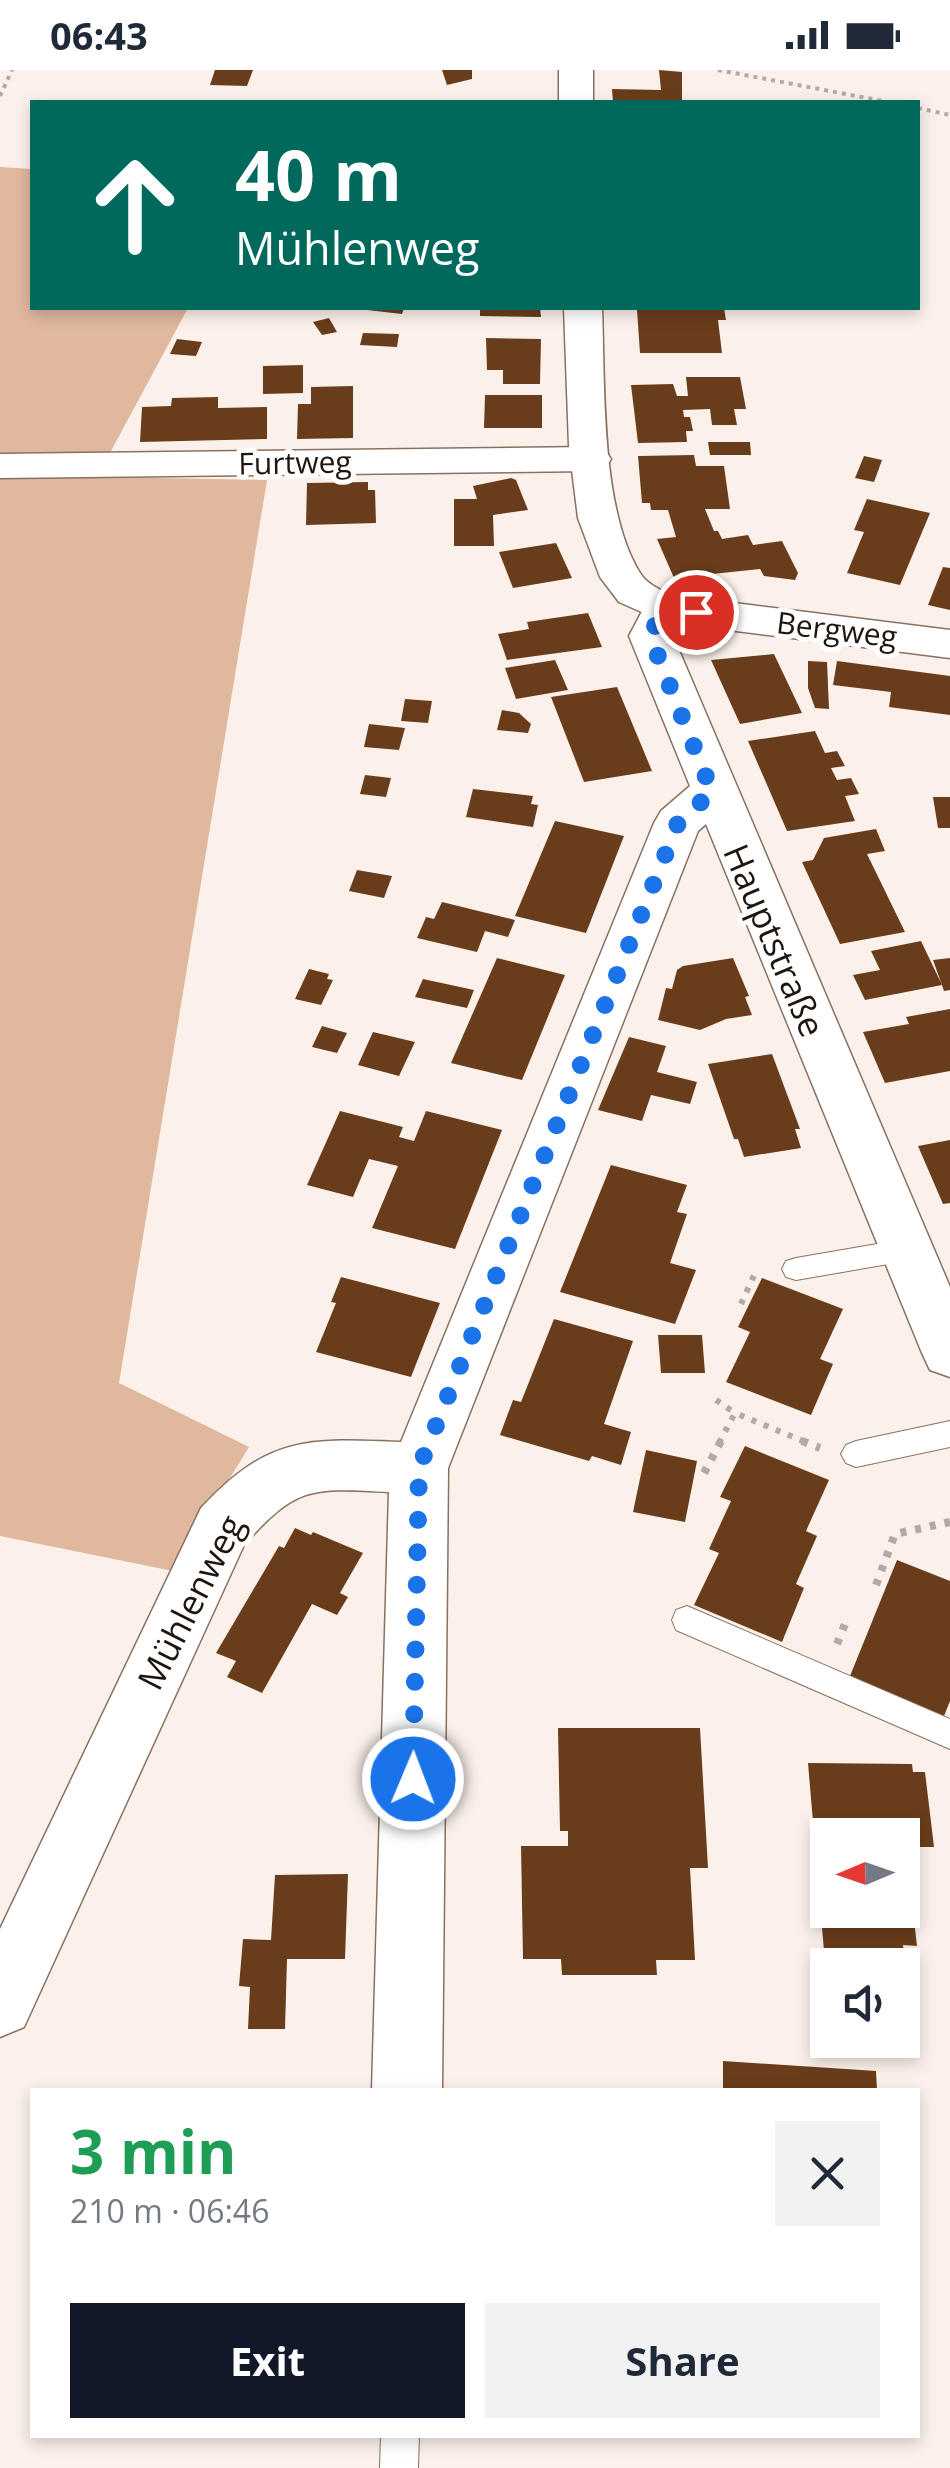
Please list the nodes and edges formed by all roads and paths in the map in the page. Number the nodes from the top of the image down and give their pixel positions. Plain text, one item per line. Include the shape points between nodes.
1 (12, 70) edge
2 (576, 70) edge
3 (718, 70) edge
4 (0, 96) edge
5 (576, 100) edge
6 (877, 100) edge
7 (920, 108) edge
8 (950, 115) edge
9 (583, 310) edge
10 (590, 458) junction
11 (0, 466) edge
12 (664, 608) junction
13 (950, 644) edge
14 (712, 792) junction
15 (906, 1250) junction
16 (796, 1269) dead end
17 (950, 1353) edge
18 (716, 1400) dead end
19 (735, 1414) junction
20 (950, 1434) edge
21 (856, 1454) joint
22 (419, 1468) junction
23 (704, 1473) dead end
24 (950, 1522) edge
25 (876, 1585) dead end
26 (687, 1620) dead end
27 (950, 1734) edge
28 (0, 2003) edge
29 (407, 2088) edge
30 (400, 2438) edge
31 (399, 2468) edge

1 - 4 path
2 - 5 street
3 - 6 path
7 - 8 path
9 - 10 street
10 - 11 street, Furtweg
10 - 12 street via 595,502 620,576 644,600
12 - 13 street, Bergweg
12 - 14 street, Hauptstraße via 650,636
14 - 15 street, Hauptstraße
14 - 22 street via 678,823
15 - 16 lane
15 - 17 street, Hauptstraße
18 - 19 path
19 - 21 path via 840,1456
19 - 23 path
20 - 21 lane
22 - 28 street, Mühlenweg via 301,1465 276,1474 222,1526
22 - 29 street
24 - 25 path via 896,1534
26 - 27 lane
30 - 31 lane

